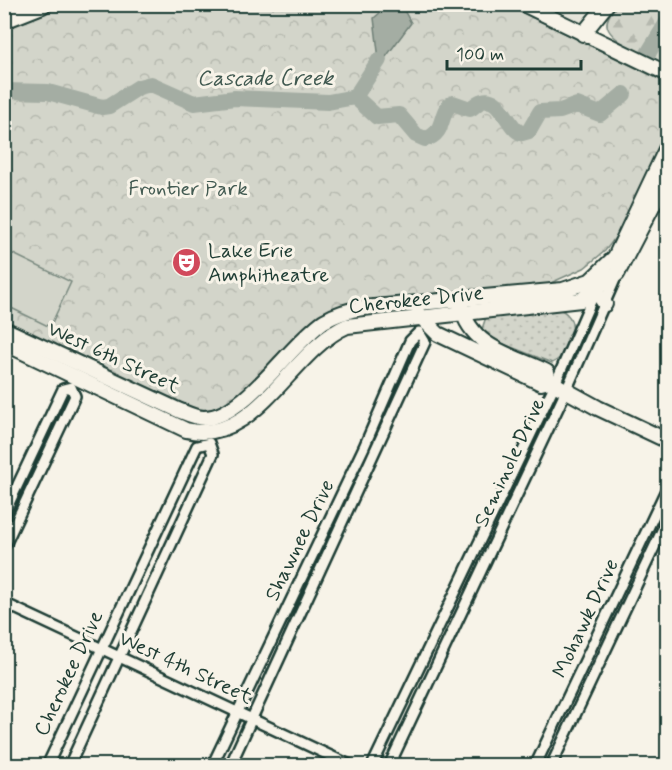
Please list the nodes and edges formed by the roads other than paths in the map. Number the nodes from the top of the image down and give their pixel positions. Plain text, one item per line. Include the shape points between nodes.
1 (42, 4) edge
2 (523, 4) edge
3 (607, 4) edge
4 (4, 19) edge
5 (583, 34) junction
6 (668, 74) edge
7 (668, 145) edge
8 (668, 176) edge
9 (617, 274) junction
10 (593, 286) junction
11 (460, 300) junction
12 (414, 304) junction
13 (605, 304) junction
14 (463, 314) junction
15 (419, 325) junction
16 (4, 329) edge
17 (4, 343) edge
18 (76, 376) junction
19 (557, 385) junction
20 (210, 417) junction
21 (208, 436) junction
22 (668, 441) edge
23 (668, 486) edge
24 (4, 514) edge
25 (668, 518) edge
26 (4, 547) edge
27 (4, 603) edge
28 (102, 648) junction
29 (120, 656) junction
30 (238, 711) junction
31 (252, 718) junction
32 (47, 765) edge
33 (69, 765) edge
34 (212, 765) edge
35 (230, 765) edge
36 (352, 765) edge
37 (372, 765) edge
38 (389, 765) edge
39 (535, 765) edge
40 (551, 765) edge

1 - 4 highway
2 - 5 main road
3 - 5 main road
5 - 6 main road
7 - 10 main road, Cherokee Drive via 615,257
8 - 9 main road, Seminole Drive
9 - 10 main road, Cherokee Drive
9 - 13 street, Seminole Drive
10 - 11 main road, Cherokee Drive
10 - 13 main road
10 - 14 main road, Cherokee Drive via 572,303
10 - 19 street, Seminole Drive
11 - 12 main road, Cherokee Drive
11 - 14 main road
12 - 15 main road
12 - 20 main road, Cherokee Drive via 352,310 333,316 309,334 240,402
13 - 19 street, Seminole Drive
14 - 15 main road, Cherokee Drive
14 - 19 main road via 476,337 547,372
15 - 19 main road via 541,383
15 - 21 main road, Cherokee Drive via 365,323 340,330 319,345 250,413
15 - 30 street, Shawnee Drive
15 - 31 street, Shawnee Drive via 425,342
16 - 18 main road, West 6th Street
17 - 18 main road, West 6th Street
18 - 20 main road, West 6th Street
18 - 21 main road, West 6th Street
18 - 24 street via 63,389
18 - 26 street via 75,396
19 - 22 main road
19 - 37 street, Seminole Drive
19 - 38 street, Seminole Drive
20 - 21 street, Cherokee Drive
21 - 28 street, Cherokee Drive via 197,446
21 - 29 street, Cherokee Drive via 213,454
23 - 39 street, Mohawk Drive
25 - 40 street, Mohawk Drive
27 - 28 street, West 4th Street
28 - 29 street, West 4th Street
28 - 32 street, Cherokee Drive
29 - 30 street, West 4th Street
29 - 33 street, Cherokee Drive
30 - 31 street, West 4th Street
30 - 34 street, Shawnee Drive
31 - 35 street, Shawnee Drive
31 - 36 street, West 4th Street

